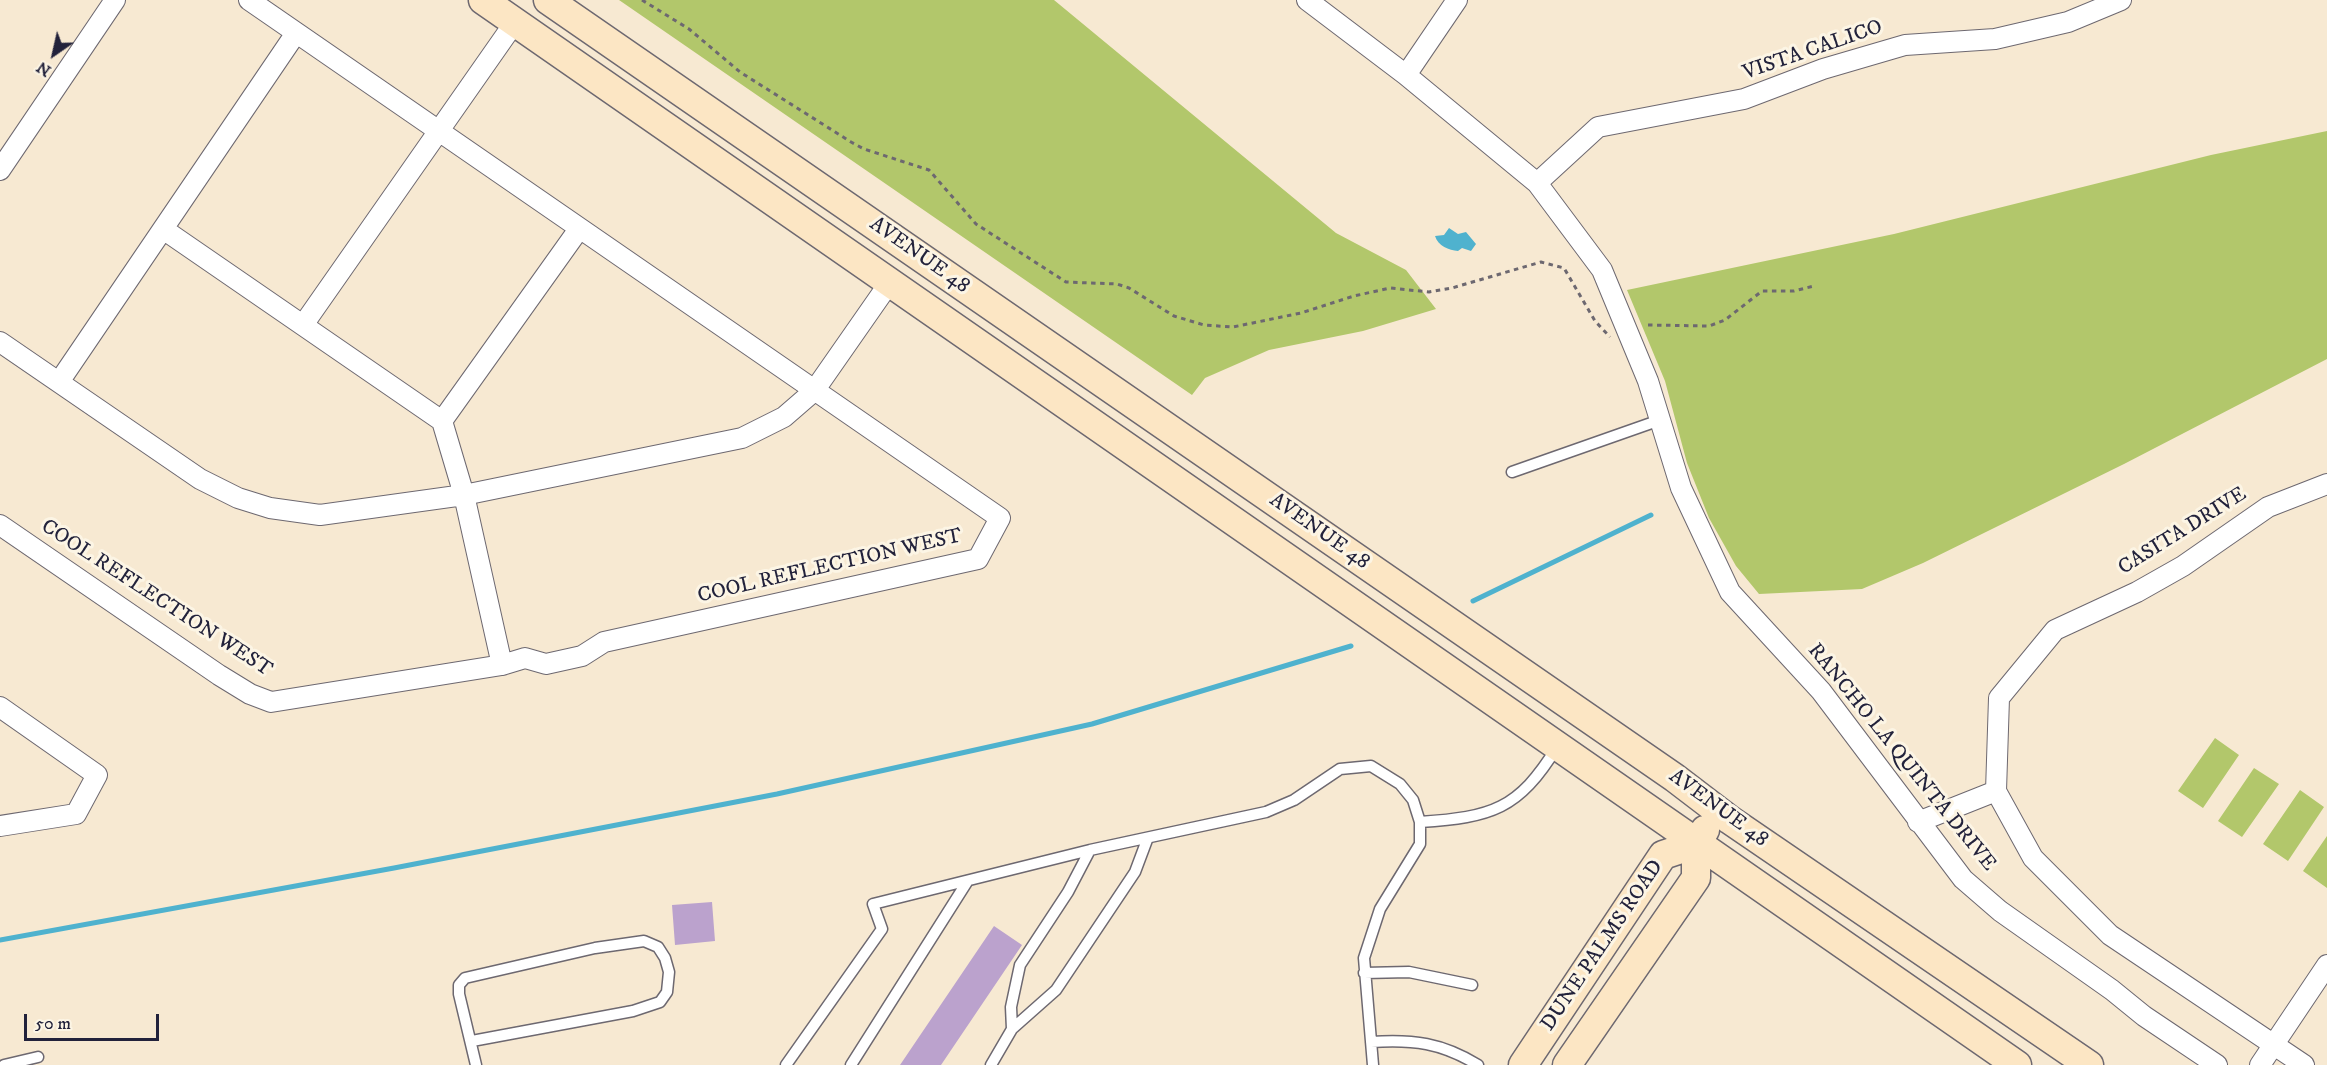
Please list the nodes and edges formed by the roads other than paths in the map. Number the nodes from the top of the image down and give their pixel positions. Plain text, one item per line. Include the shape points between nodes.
1 (115, 0) edge
2 (249, 0) edge
3 (483, 0) edge
4 (548, 0) edge
5 (1307, 0) edge
6 (1457, 0) edge
7 (2121, 0) edge
8 (515, 22) junction
9 (296, 33) junction
10 (1406, 75) junction
11 (712, 113) junction
12 (437, 130) junction
13 (0, 170) edge
14 (1538, 183) junction
15 (163, 229) junction
16 (579, 229) junction
17 (911, 250) junction
18 (890, 282) junction
19 (303, 325) junction
20 (0, 342) edge
21 (58, 382) junction
22 (814, 391) junction
23 (1660, 420) junction
24 (442, 421) junction
25 (1512, 472) dead end
26 (2327, 484) edge
27 (464, 495) junction
28 (0, 525) edge
29 (502, 665) junction
30 (0, 707) edge
31 (1557, 747) junction
32 (1996, 791) junction
33 (1717, 810) junction
34 (1420, 822) junction
35 (1918, 822) junction
36 (0, 826) edge
37 (1147, 840) junction
38 (1696, 844) junction
39 (1090, 850) junction
40 (967, 882) junction
41 (2327, 965) edge
42 (1365, 973) junction
43 (1472, 985) dead end
44 (1012, 1029) junction
45 (472, 1041) junction
46 (1371, 1042) junction
47 (2274, 1045) junction
48 (38, 1057) dead end
49 (4, 1065) edge
50 (476, 1065) edge
51 (786, 1065) edge
52 (851, 1065) edge
53 (991, 1065) edge
54 (1373, 1065) edge
55 (1478, 1065) edge
56 (1523, 1065) edge
57 (1567, 1065) edge
58 (2017, 1065) edge
59 (2089, 1065) edge
60 (2217, 1065) edge
61 (2260, 1065) edge
62 (2304, 1065) edge

1 - 13 street
2 - 9 street, COOL REFLECTION WEST
3 - 8 main road, AVENUE 48
4 - 11 main road, AVENUE 48
5 - 10 street, RANCHO LA QUINTA DRIVE
6 - 10 street
7 - 14 street, VISTA CALICO via 2068,22 1995,39 1905,45 1823,69 1744,99 1598,127
8 - 11 main road via 522,12 535,10 656,93
8 - 12 street
8 - 18 main road, AVENUE 48
9 - 12 street, COOL REFLECTION WEST
9 - 15 street
10 - 14 street, RANCHO LA QUINTA DRIVE
11 - 17 main road, AVENUE 48
12 - 16 street, COOL REFLECTION WEST
12 - 19 street
14 - 23 street, RANCHO LA QUINTA DRIVE via 1602,270
15 - 19 street
15 - 21 street
16 - 22 street, COOL REFLECTION WEST
16 - 24 street
17 - 18 main road
17 - 33 main road, AVENUE 48
18 - 22 street
18 - 31 main road, AVENUE 48
19 - 24 street
20 - 21 street
21 - 27 street via 200,479 238,498 270,508 320,515
22 - 27 street via 784,417 742,438
22 - 29 street, COOL REFLECTION WEST via 1000,518 978,559 604,642 582,656 546,664 525,658
23 - 25 lane
23 - 35 street, RANCHO LA QUINTA DRIVE via 1681,488 1730,592 1821,691
24 - 27 street
26 - 32 street, CASITA DRIVE via 2268,507 2183,566 2055,630 1999,698
27 - 29 street
28 - 29 street, COOL REFLECTION WEST via 219,675 271,702
30 - 36 street via 97,775 76,814
31 - 34 lane via 1538,778 1511,803 1496,810
31 - 38 main road, AVENUE 48
32 - 35 street
32 - 47 street via 2033,858 2110,935
33 - 38 main road
33 - 59 main road, AVENUE 48
34 - 37 lane via 1413,800 1400,784 1371,766 1340,770 1294,800 1266,812
34 - 42 lane via 1420,844 1380,909 1364,958
35 - 60 street, RANCHO LA QUINTA DRIVE via 1964,879 2000,911
37 - 39 lane
37 - 44 lane via 1135,872 1056,990
38 - 56 main road, DUNE PALMS ROAD via 1663,855
38 - 57 main road, DUNE PALMS ROAD via 1695,878
38 - 58 main road, AVENUE 48
39 - 40 lane
39 - 44 lane via 1020,965 1011,1007
40 - 51 lane via 873,904 882,929
40 - 52 lane
41 - 47 street
42 - 43 lane via 1409,972
42 - 46 lane
44 - 53 lane
45 - 45 lane via 633,1011 660,1002 669,981 665,957 658,947 644,941 595,948 465,978 459,985 459,994
45 - 50 lane
46 - 54 lane
46 - 55 lane via 1407,1040 1455,1050
47 - 61 street
47 - 62 street
48 - 49 lane

